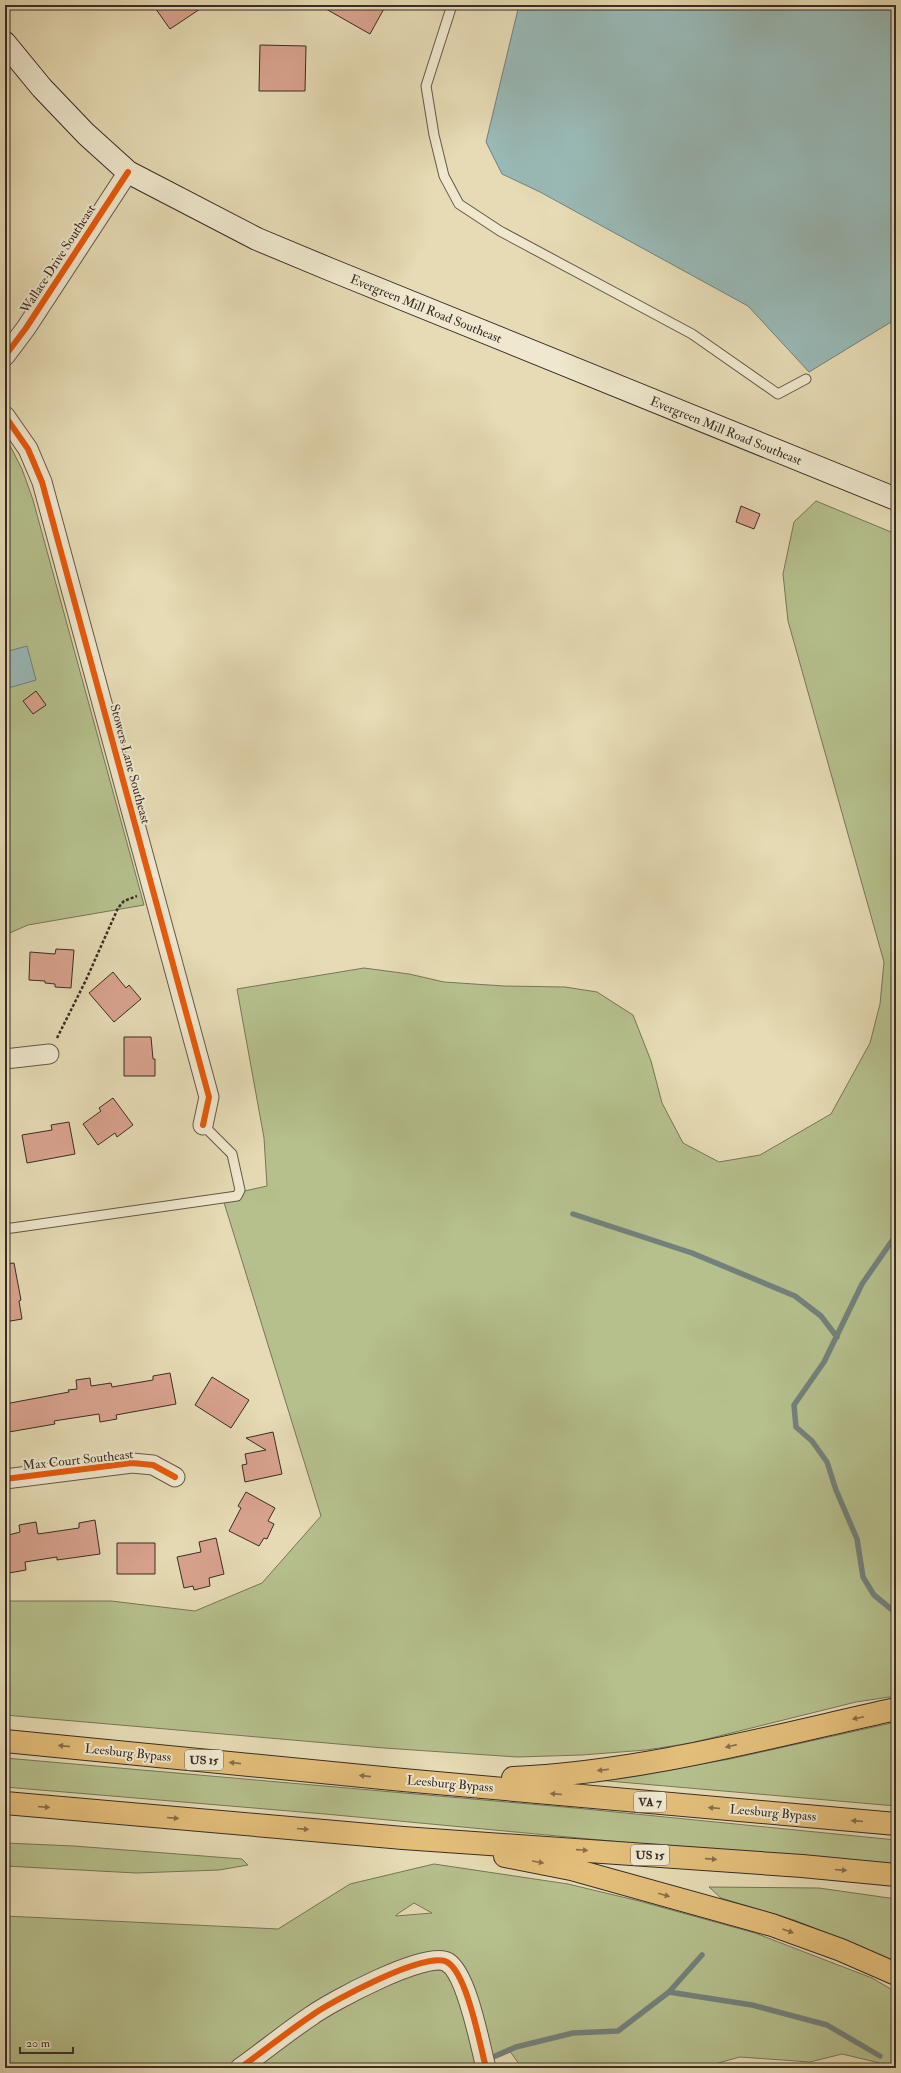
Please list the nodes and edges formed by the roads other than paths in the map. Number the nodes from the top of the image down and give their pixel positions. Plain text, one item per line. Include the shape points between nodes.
1 (452, 5) edge
2 (5, 43) edge
3 (128, 172) junction
4 (5, 356) edge
5 (806, 379) dead end
6 (5, 416) edge
7 (896, 499) edge
8 (49, 1054) road end
9 (5, 1059) edge
10 (203, 1125) joint
11 (5, 1229) edge
12 (175, 1477) dead end
13 (5, 1479) edge
14 (896, 1709) edge
15 (5, 1741) edge
16 (403, 1780) junction
17 (5, 1803) edge
18 (896, 1824) edge
19 (403, 1838) junction
20 (896, 1875) edge
21 (896, 1974) edge
22 (240, 2068) edge
23 (486, 2068) edge

1 - 5 lane via 426,86 444,176 459,204 500,231 692,334 778,394
2 - 3 main road, Evergreen Mill Road Southeast via 47,94
3 - 4 street, Wallace Drive Southeast
3 - 7 main road, Evergreen Mill Road Southeast via 264,242
6 - 10 street, Stowers Lane Southeast via 28,449 42,482 208,1097
8 - 9 street
10 - 11 lane via 232,1154 240,1190 236,1196
12 - 13 street, Max Court Southeast via 153,1465 132,1463
14 -> 16 highway via 670,1760 604,1770 540,1777
16 -> 15 highway, Leesburg Bypass / US 15
18 -> 16 highway, Leesburg Bypass / VA 7
17 -> 19 highway, US 15
19 -> 20 highway, US 15
19 -> 21 highway via 571,1868 772,1925 841,1950
22 - 23 street via 312,2015 334,2002 397,1971 442,1960 455,1969 461,1980

